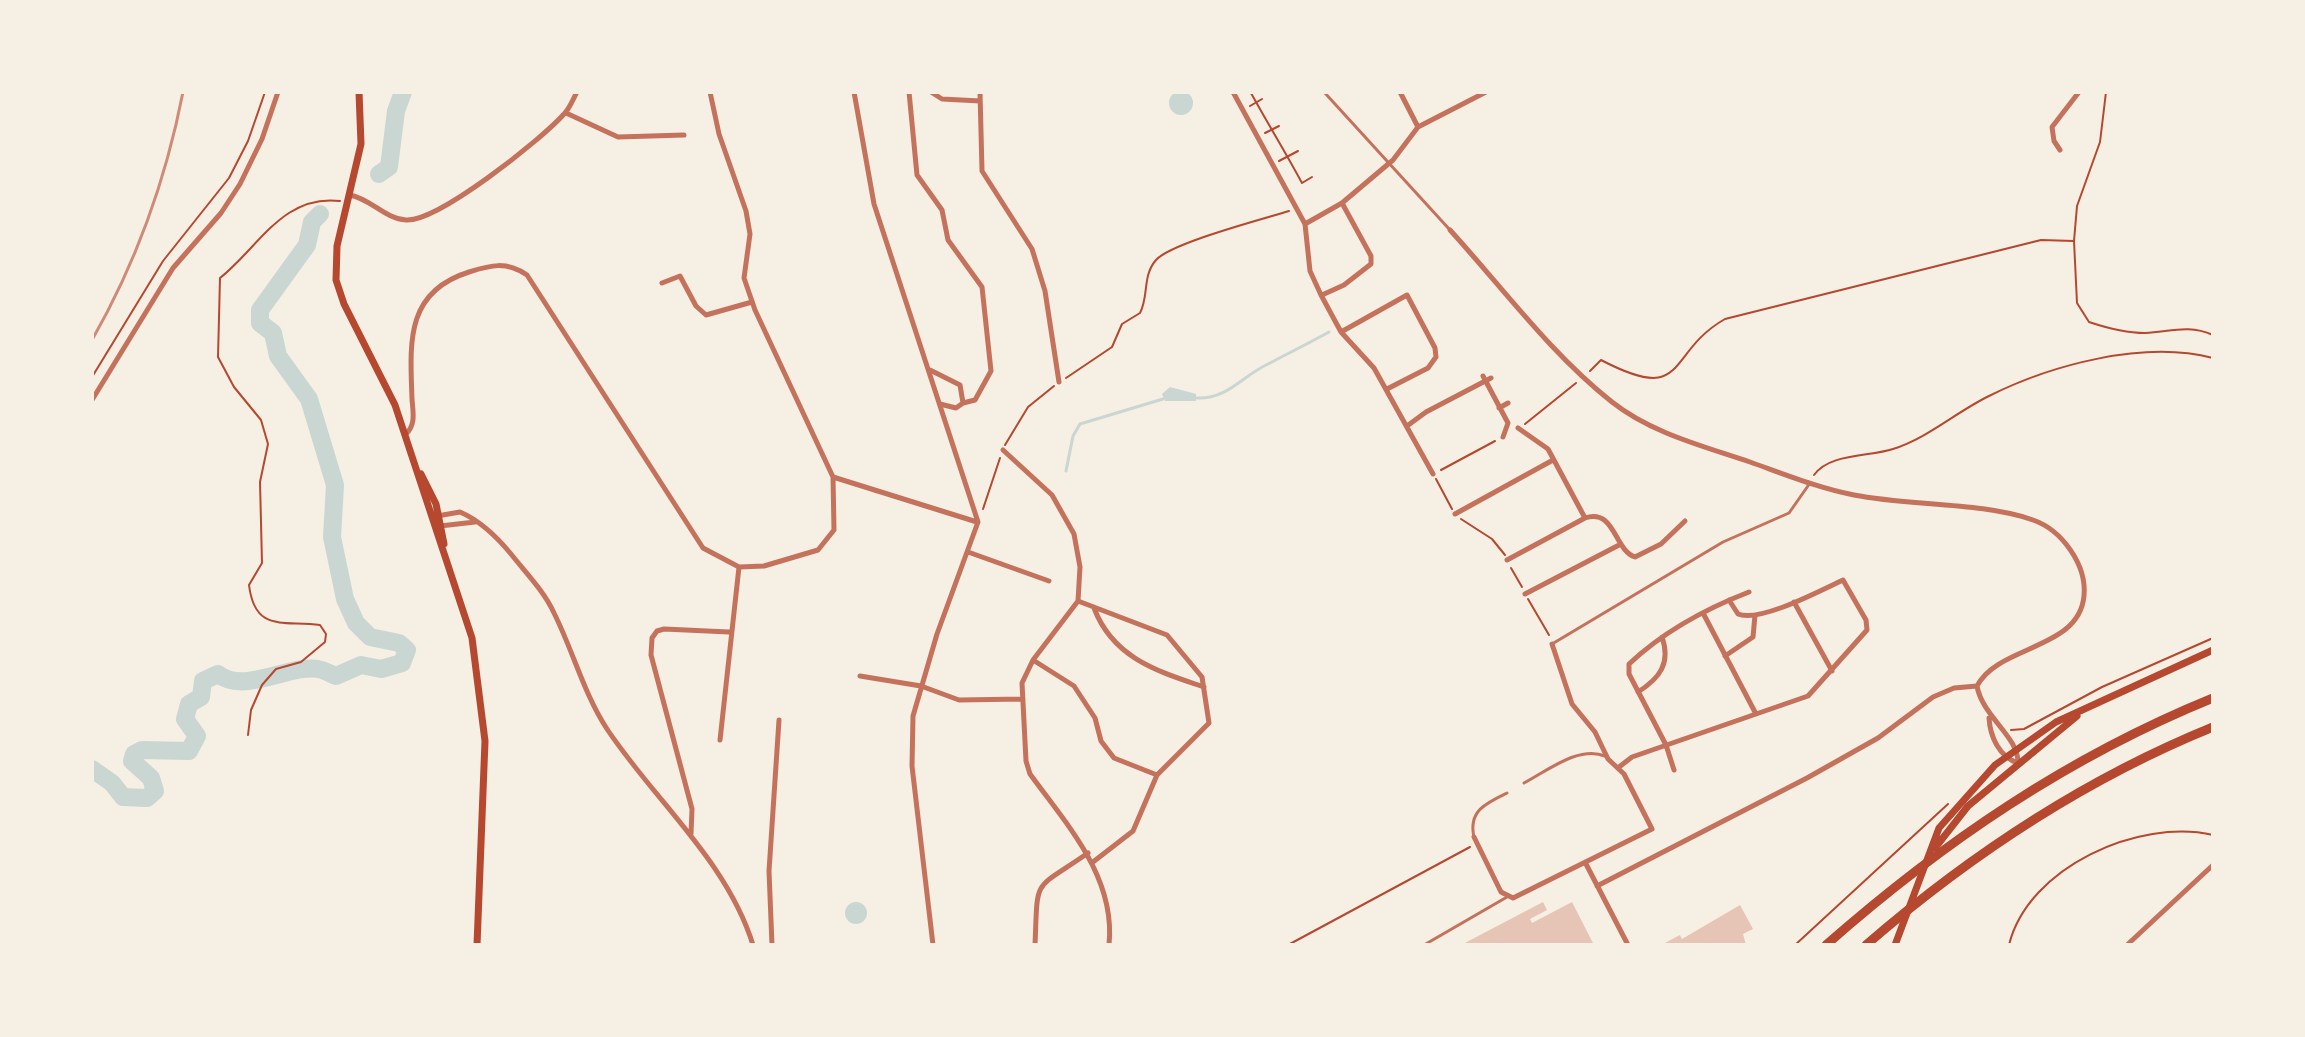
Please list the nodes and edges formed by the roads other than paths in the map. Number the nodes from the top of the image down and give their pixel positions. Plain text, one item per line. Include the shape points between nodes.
1 (278, 92) edge
2 (359, 92) edge
3 (577, 92) edge
4 (710, 92) edge
5 (854, 92) edge
6 (909, 92) edge
7 (931, 92) edge
8 (980, 92) edge
9 (1233, 92) edge
10 (1324, 92) edge
11 (1400, 92) edge
12 (1486, 92) edge
13 (2079, 92) edge
14 (980, 101) junction
15 (566, 113) junction
16 (1418, 127) junction
17 (684, 135) dead end
18 (2060, 150) dead end
19 (1389, 163) junction
20 (350, 195) junction
21 (1342, 203) junction
22 (1305, 224) junction
23 (1450, 230) joint
24 (662, 283) dead end
25 (1321, 295) junction
26 (752, 302) junction
27 (1341, 332) junction
28 (928, 369) junction
29 (1059, 382) road end
30 (1387, 389) junction
31 (92, 400) edge
32 (963, 403) junction
33 (1508, 403) dead end
34 (939, 404) junction
35 (1499, 408) junction
36 (1407, 426) junction
37 (1518, 428) dead end
38 (406, 434) junction
39 (1503, 437) dead end
40 (1003, 450) road end
41 (1553, 460) junction
42 (419, 472) junction
43 (1433, 474) road end
44 (833, 477) junction
45 (1810, 483) junction
46 (1455, 514) road end
47 (439, 515) junction
48 (1585, 518) junction
49 (431, 521) junction
50 (1685, 521) dead end
51 (475, 522) junction
52 (978, 522) junction
53 (441, 526) junction
54 (1621, 544) junction
55 (445, 552) junction
56 (968, 552) junction
57 (1507, 560) road end
58 (739, 567) junction
59 (1049, 581) dead end
60 (1749, 592) dead end
61 (1525, 594) road end
62 (1729, 600) junction
63 (1078, 601) junction
64 (1794, 602) junction
65 (1094, 607) junction
66 (1703, 613) junction
67 (1755, 615) junction
68 (729, 632) junction
69 (1662, 637) junction
70 (1552, 644) joint
71 (2213, 650) edge
72 (1725, 656) junction
73 (1033, 660) junction
74 (1832, 671) junction
75 (860, 676) dead end
76 (921, 686) junction
77 (1977, 686) junction
78 (1204, 687) junction
79 (1638, 692) junction
80 (2213, 698) edge
81 (1023, 699) junction
82 (2080, 713) junction
83 (1756, 714) junction
84 (1989, 718) junction
85 (779, 720) dead end
86 (2213, 727) edge
87 (720, 740) dead end
88 (1666, 745) junction
89 (2015, 748) junction
90 (2005, 757) junction
91 (1608, 759) junction
92 (2018, 763) junction
93 (1619, 767) junction
94 (1674, 770) dead end
95 (1157, 775) junction
96 (1524, 783) dead end
97 (1507, 793) dead end
98 (691, 835) junction
99 (1475, 840) joint
100 (1088, 853) junction
101 (1931, 853) junction
102 (1093, 862) junction
103 (1586, 864) junction
104 (2213, 866) edge
105 (1597, 886) junction
106 (1507, 897) junction
107 (477, 945) edge
108 (753, 945) edge
109 (772, 945) edge
110 (933, 945) edge
111 (1035, 945) edge
112 (1109, 945) edge
113 (1424, 945) edge
114 (1628, 945) edge
115 (1826, 945) edge
116 (1866, 945) edge
117 (1895, 945) edge
118 (2127, 945) edge

1 - 31 street via 240,184 173,268
2 - 20 main road via 361,144
3 - 15 street
4 - 26 street via 746,211 750,234 744,278
5 - 28 street via 874,204
6 - 32 street via 917,175 942,210 945,233 958,257 982,287 991,371 975,400
7 - 14 street via 942,99
8 - 14 street
9 - 22 street
10 - 19 lane
11 - 16 street
12 - 16 street
13 - 18 street via 2052,127
14 - 29 street via 982,171 1032,249 1045,291
15 - 17 street via 618,137
15 - 20 street via 511,160 418,220 398,219
16 - 19 street
19 - 21 street
19 - 23 lane
20 - 38 main road via 337,246 339,292
21 - 22 street
21 - 25 street via 1371,264
22 - 25 street via 1310,271
23 - 45 street via 1571,364 1619,408 1673,436
24 - 26 street via 680,276 706,315
25 - 27 street
26 - 44 street
27 - 30 street
27 - 30 street via 1407,295 1436,357 1428,368
28 - 32 street via 960,385
28 - 34 street
30 - 36 street
32 - 34 street via 956,408
33 - 35 street
34 - 52 street
35 - 36 street via 1486,378 1425,410
35 - 39 street via 1508,423
36 - 43 street
37 - 41 street via 1539,441
38 - 42 main road
38 - 58 street via 413,423 415,327 432,289 494,264 515,267 527,275 689,530 703,548
40 - 63 street via 1052,495 1074,534 1080,567
41 - 46 street
41 - 48 street
42 - 47 main road
42 - 49 main road
44 - 52 street
44 - 58 street via 834,530 824,546 797,559
45 - 70 lane via 1789,513 1723,542
45 - 77 street via 1870,498 2024,518 2047,527 2065,544 2083,585 2077,614 2062,631 1993,667
47 - 49 street
47 - 51 street via 457,511
47 - 53 main road
48 - 54 street via 1605,522
48 - 57 street
49 - 53 street
49 - 55 main road
50 - 54 street via 1661,544 1635,557
51 - 53 street
51 - 98 street via 492,532 534,582 554,611 596,712 629,762
52 - 56 street
53 - 55 main road
54 - 61 street
55 - 107 main road via 472,638 483,710
56 - 59 street
56 - 76 street
58 - 68 street
60 - 62 street
62 - 66 street
62 - 67 street via 1743,617
63 - 65 street
63 - 73 street
64 - 67 street
64 - 74 street
64 - 74 street via 1843,580 1866,620 1863,636
65 - 78 street via 1102,628 1143,666
65 - 78 street via 1167,635 1202,677
66 - 69 street
66 - 72 street
67 - 72 street via 1753,637
68 - 87 street
68 - 98 street via 664,629 652,638 651,655 692,809
69 - 79 street via 1663,668
69 - 79 street via 1629,664
70 - 91 street via 1568,696
71 - 82 main road
72 - 83 street
73 - 81 street via 1022,683
73 - 95 street via 1074,686 1114,758
74 - 83 street via 1808,696
75 - 76 street
76 - 81 street via 959,700
76 - 110 street via 913,716 912,766
77 - 84 street
77 - 105 street via 1933,697 1878,738
78 - 95 street via 1209,723
79 - 88 street
80 - 115 highway via 2107,747 2018,797 1938,853
81 - 100 street via 1030,774
82 - 89 main road
82 - 92 main road
83 - 88 street
84 - 89 street
84 - 90 street
85 - 109 street via 769,871
86 - 116 highway via 2118,771 2006,836
88 - 93 street via 1624,760
88 - 94 street
89 - 90 main road
89 - 92 street
90 - 92 street
90 - 101 main road via 1949,813
91 - 93 street
91 - 96 lane via 1585,753
92 - 101 main road via 1968,806
93 - 103 street via 1652,829
95 - 102 street via 1133,831
97 - 99 lane via 1478,811
98 - 108 street via 742,910
99 - 106 street
100 - 102 street
100 - 111 street via 1037,889
101 - 117 main road
102 - 112 street via 1102,884
103 - 105 street
103 - 106 street via 1524,895
104 - 118 street
105 - 114 street
106 - 113 lane

